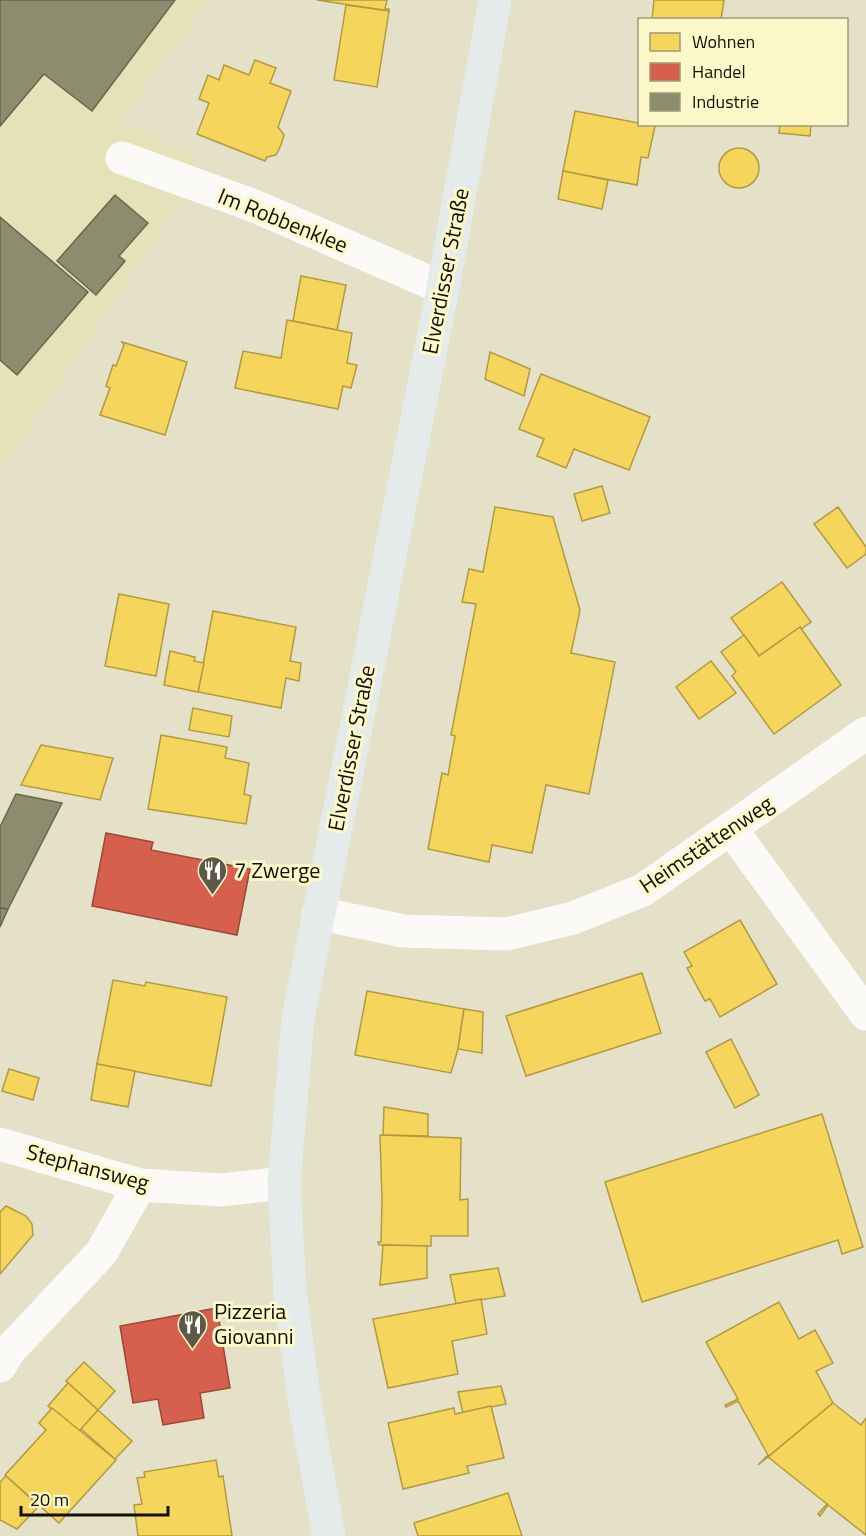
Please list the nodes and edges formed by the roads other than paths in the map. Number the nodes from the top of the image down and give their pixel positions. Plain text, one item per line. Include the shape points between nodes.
1 (495, 0) edge
2 (122, 158) dead end
3 (443, 288) junction
4 (866, 733) edge
5 (731, 829) junction
6 (318, 913) junction
7 (866, 1014) edge
8 (0, 1144) edge
9 (284, 1183) junction
10 (140, 1185) junction
11 (0, 1365) edge
12 (328, 1536) edge

1 - 3 main road, Elverdisser Straße
2 - 3 street, Im Robbenklee via 252,205
3 - 6 main road, Elverdisser Straße
4 - 5 street, Heimstättenweg
5 - 6 street, Heimstättenweg via 643,890 573,918 507,934 403,931
5 - 7 street
6 - 9 main road, Elverdisser Straße via 298,1019
8 - 10 street, Stephansweg
9 - 10 street, Stephansweg via 221,1190
9 - 12 main road, Elverdisser Straße via 290,1292
10 - 11 street via 101,1253

